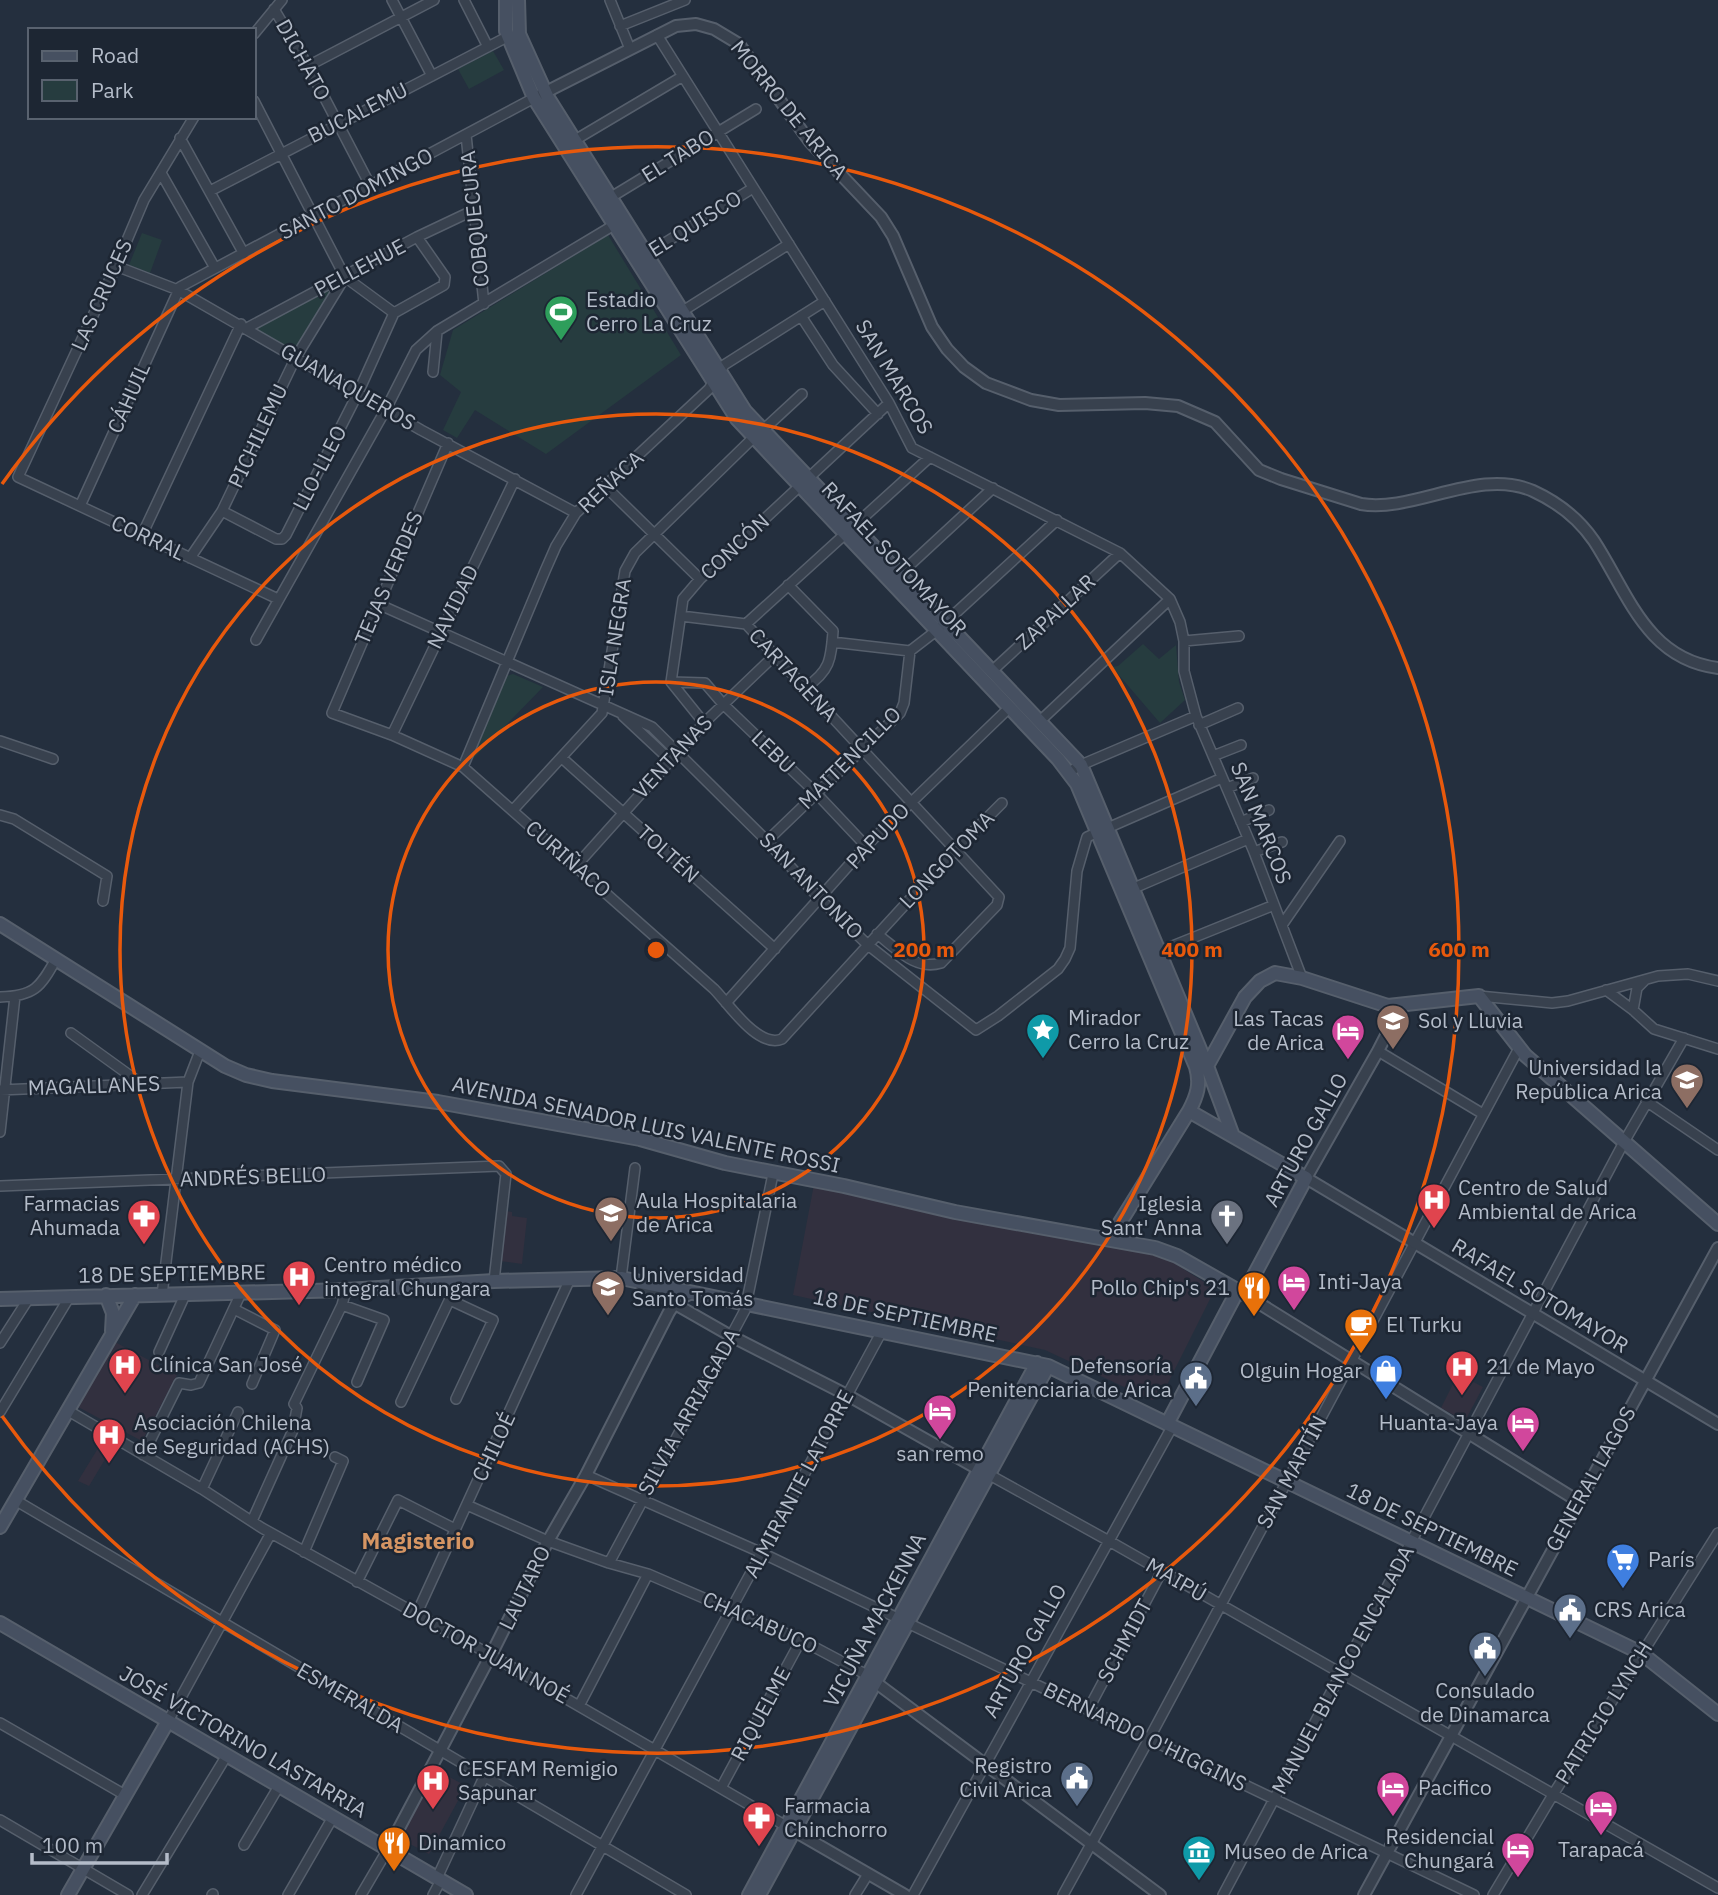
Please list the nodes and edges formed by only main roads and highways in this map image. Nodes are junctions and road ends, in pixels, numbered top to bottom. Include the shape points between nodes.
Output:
1 (506, 0) edge
2 (518, 0) edge
3 (540, 95) junction
4 (605, 201) junction
5 (641, 257) junction
6 (677, 314) junction
7 (758, 435) junction
8 (849, 530) junction
9 (941, 627) junction
10 (1102, 829) junction
11 (0, 923) edge
12 (1193, 1060) junction
13 (1208, 1066) junction
14 (1189, 1111) junction
15 (1233, 1136) junction
16 (1306, 1178) joint
17 (1718, 1224) edge
18 (1113, 1240) junction
19 (1241, 1292) junction
20 (106, 1295) junction
21 (135, 1295) junction
22 (0, 1299) edge
23 (112, 1333) junction
24 (1042, 1365) junction
25 (1170, 1425) junction
26 (0, 1527) edge
27 (0, 1623) edge
28 (1718, 1714) edge
29 (169, 1721) junction
30 (791, 1829) junction
31 (68, 1895) edge
32 (466, 1895) edge
33 (749, 1895) edge
34 (759, 1895) edge

1 - 3 main road, RAFAEL SOTOMAYOR via 507,37
2 - 3 main road, RAFAEL SOTOMAYOR via 519,34
3 - 4 main road, RAFAEL SOTOMAYOR
4 - 5 main road, RAFAEL SOTOMAYOR
4 - 5 main road, RAFAEL SOTOMAYOR via 614,225
5 - 6 main road, RAFAEL SOTOMAYOR
6 - 7 main road, RAFAEL SOTOMAYOR via 719,370
6 - 7 main road, RAFAEL SOTOMAYOR via 712,383 737,419
7 - 8 main road, RAFAEL SOTOMAYOR
8 - 9 main road, RAFAEL SOTOMAYOR
8 - 9 main road, RAFAEL SOTOMAYOR via 899,575
9 - 10 main road, RAFAEL SOTOMAYOR via 1069,772
9 - 10 main road, RAFAEL SOTOMAYOR via 992,671 1081,765
10 - 12 main road, RAFAEL SOTOMAYOR
10 - 13 main road, RAFAEL SOTOMAYOR via 1134,888
11 - 18 main road, AVENIDA SENADOR LUIS VALENTE ROSSI via 234,1071 272,1081 438,1102 640,1139 773,1174
12 - 13 main road
12 - 14 main road, RAFAEL SOTOMAYOR via 1199,1087
13 - 15 main road, RAFAEL SOTOMAYOR
13 - 17 main road via 1245,997 1266,976 1302,978 1382,1005 1479,996 1519,1048
14 - 15 main road, RAFAEL SOTOMAYOR
14 - 18 main road
15 - 16 main road, RAFAEL SOTOMAYOR
16 - 19 main road, ARTURO GALLO
18 - 19 main road via 1173,1254
19 - 25 main road, ARTURO GALLO
20 - 21 main road, 18 DE SEPTIEMBRE
20 - 22 main road, 18 DE SEPTIEMBRE
20 - 23 main road via 113,1313
21 - 23 main road
21 - 24 main road, 18 DE SEPTIEMBRE via 626,1278
23 - 26 main road
24 - 25 main road, 18 DE SEPTIEMBRE
24 - 30 main road, VICUÑA MACKENNA
25 - 28 main road, 18 DE SEPTIEMBRE via 1642,1653
27 - 29 main road, JOSÉ VICTORINO LASTARRIA
29 - 31 main road
29 - 32 main road, JOSÉ VICTORINO LASTARRIA
30 - 33 main road, VICUÑA MACKENNA
30 - 34 main road, VICUÑA MACKENNA

